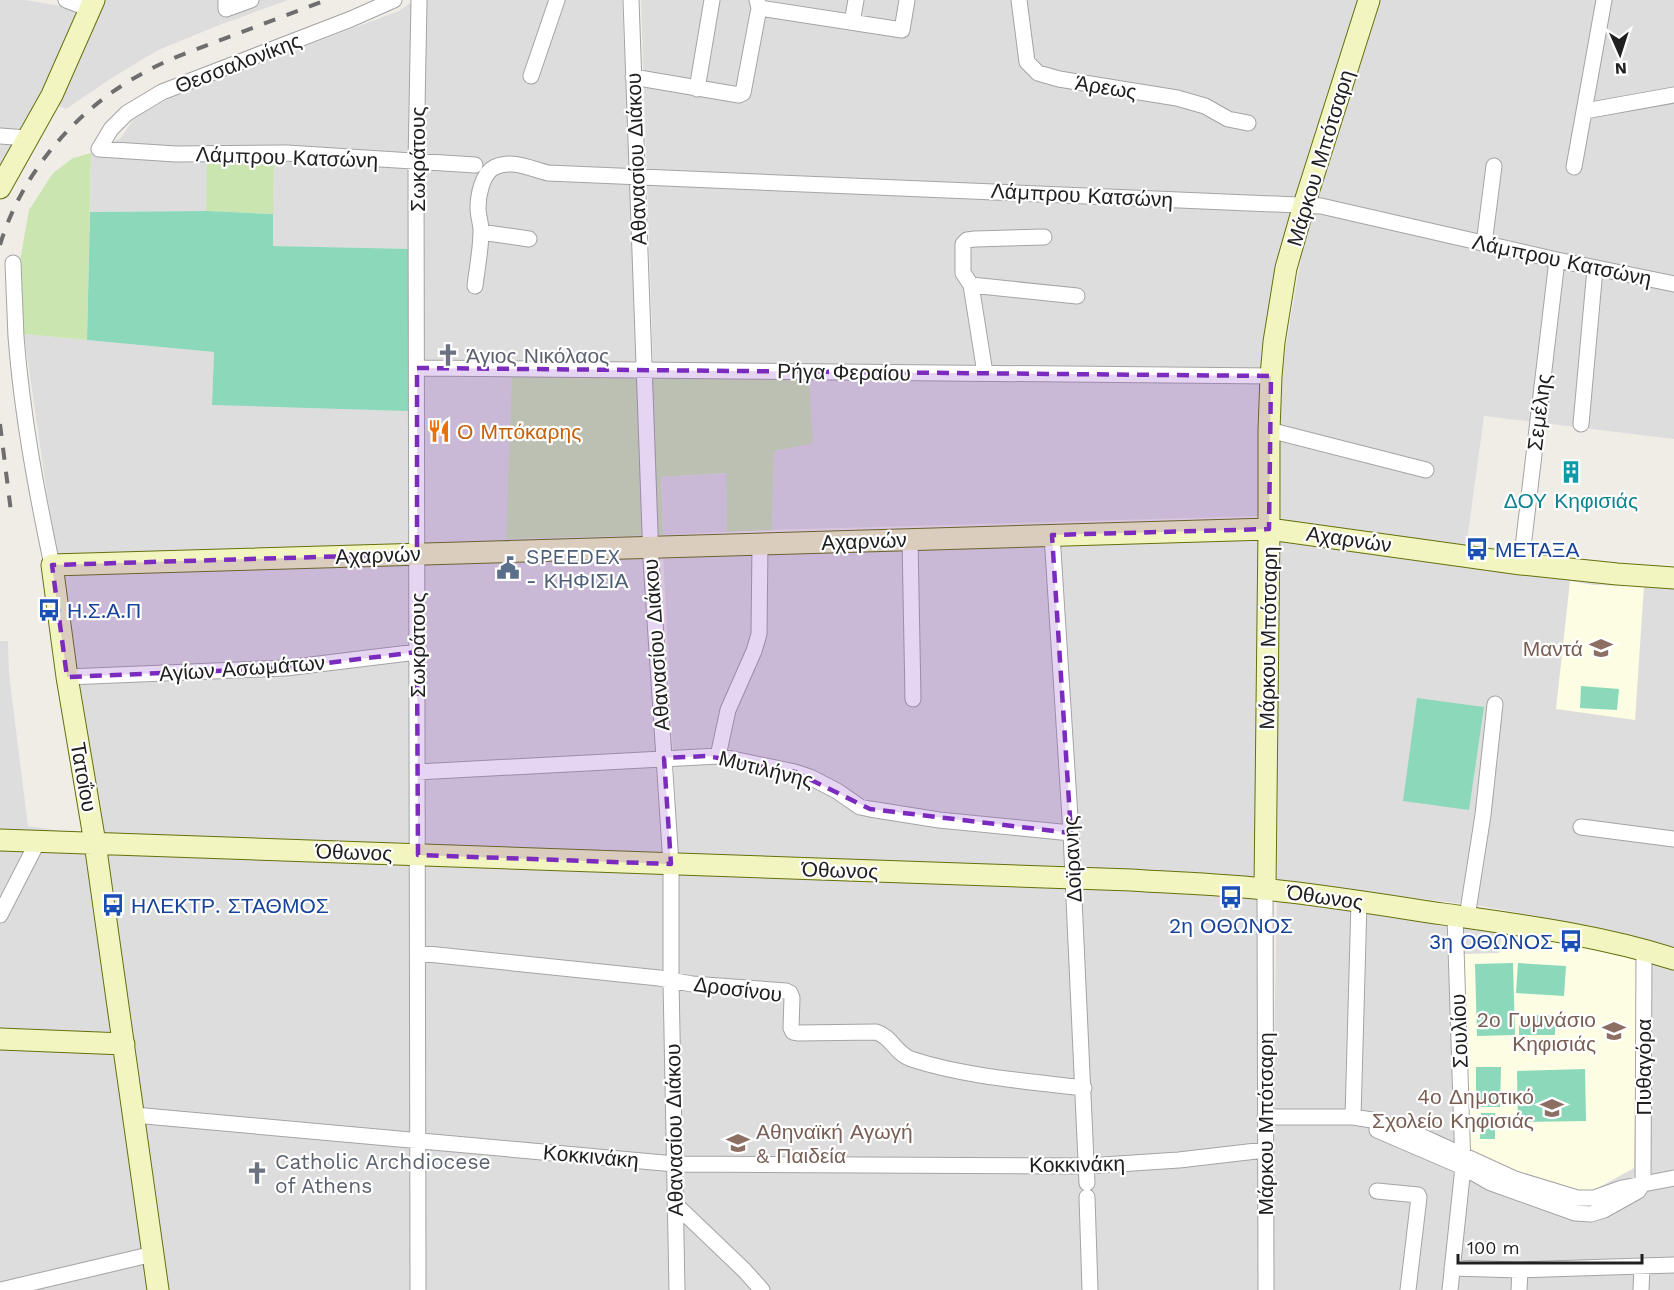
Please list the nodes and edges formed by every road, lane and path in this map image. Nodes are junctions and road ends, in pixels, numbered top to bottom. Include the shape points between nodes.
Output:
1 (66, 0) edge
2 (251, 0) edge
3 (394, 0) edge
4 (419, 0) edge
5 (557, 0) edge
6 (631, 0) edge
7 (712, 0) edge
8 (856, 0) edge
9 (907, 0) edge
10 (1019, 0) edge
11 (1370, 0) edge
12 (1604, 0) edge
13 (758, 4) edge
14 (92, 5) edge
15 (226, 5) edge
16 (804, 7) edge
17 (852, 22) junction
18 (531, 76) dead end
19 (633, 77) junction
20 (697, 89) junction
21 (1674, 95) edge
22 (1585, 111) junction
23 (1248, 123) dead end
24 (0, 136) edge
25 (28, 138) junction
26 (99, 148) joint
27 (417, 163) junction
28 (1494, 166) dead end
29 (1574, 167) dead end
30 (481, 170) junction
31 (637, 177) junction
32 (0, 188) edge
33 (1304, 205) junction
34 (481, 232) junction
35 (1044, 237) dead end
36 (529, 239) dead end
37 (1485, 244) junction
38 (1557, 260) junction
39 (13, 264) dead end
40 (1595, 268) junction
41 (1674, 284) edge
42 (971, 285) junction
43 (475, 286) dead end
44 (1077, 296) dead end
45 (417, 368) junction
46 (644, 370) junction
47 (985, 373) junction
48 (1270, 376) junction
49 (1581, 424) dead end
50 (1269, 430) junction
51 (1426, 470) dead end
52 (1269, 529) junction
53 (1052, 535) junction
54 (910, 539) junction
55 (760, 544) junction
56 (650, 547) junction
57 (417, 554) junction
58 (1521, 564) junction
59 (51, 565) junction
60 (1674, 578) edge
61 (417, 652) junction
62 (67, 677) junction
63 (913, 699) dead end
64 (1495, 704) dead end
65 (718, 756) junction
66 (663, 758) junction
67 (417, 772) junction
68 (1581, 827) dead end
69 (1071, 832) junction
70 (1674, 839) edge
71 (0, 840) edge
72 (38, 841) junction
73 (95, 843) junction
74 (417, 855) junction
75 (671, 864) junction
76 (1074, 878) junction
77 (1265, 889) junction
78 (1359, 902) junction
79 (0, 915) edge
80 (1461, 917) junction
81 (1644, 949) junction
82 (418, 952) junction
83 (1674, 959) edge
84 (671, 981) junction
85 (0, 1039) edge
86 (124, 1044) junction
87 (1084, 1088) junction
88 (134, 1115) junction
89 (1265, 1117) junction
90 (1353, 1117) junction
91 (418, 1140) junction
92 (1265, 1150) junction
93 (1463, 1161) junction
94 (675, 1164) junction
95 (1087, 1166) junction
96 (1674, 1178) edge
97 (1643, 1184) junction
98 (1377, 1191) dead end
99 (676, 1205) junction
100 (153, 1254) junction
101 (1674, 1265) edge
102 (1642, 1267) junction
103 (1452, 1268) junction
104 (1520, 1270) junction
105 (1, 1290) edge
106 (158, 1290) edge
107 (418, 1290) edge
108 (677, 1290) edge
109 (762, 1290) edge
110 (1090, 1290) edge
111 (1266, 1290) edge
112 (1408, 1290) edge
113 (1450, 1290) edge
114 (1520, 1290) edge
115 (1641, 1290) edge

1 - 14 street
2 - 15 street
3 - 26 street, Θεσσαλονίκης via 162,92 128,113
4 - 27 street, Σωκράτους
5 - 18 street
6 - 19 street, Αθανασίου Διάκου
7 - 20 street
8 - 17 street
9 - 17 street via 902,30
10 - 23 street, Άρεως via 1027,62 1038,73 1177,98
11 - 33 street, Μάρκου Μπότσαρη
12 - 22 street
13 - 16 street
13 - 20 street via 743,93
14 - 25 street
16 - 17 street
19 - 20 street
19 - 31 street, Αθανασίου Διάκου
21 - 22 street
22 - 29 street
24 - 25 street
25 - 32 street
26 - 27 street, Λάμπρου Κατσώνη via 176,154 287,153
27 - 30 street, Λάμπρου Κατσώνη
27 - 45 street, Σωκράτους
28 - 37 street
30 - 31 street, Λάμπρου Κατσώνη via 524,164 548,173
30 - 34 street
31 - 33 street, Λάμπρου Κατσώνη
31 - 46 street, Αθανασίου Διάκου
33 - 37 street, Λάμπρου Κατσώνη
33 - 48 street, Μάρκου Μπότσαρη via 1286,268
34 - 36 street
34 - 43 street
35 - 42 street via 968,240 963,244 963,273
37 - 38 street, Λάμπρου Κατσώνη
38 - 40 street, Λάμπρου Κατσώνη
38 - 58 street, Σεμέλης
39 - 59 street, Τατοΐου via 25,416
40 - 41 street, Λάμπρου Κατσώνη
40 - 49 street
42 - 44 street
42 - 47 street
45 - 46 street, Ρήγα Φεραίου
45 - 57 street, Σωκράτους
46 - 47 street, Ρήγα Φεραίου
46 - 56 street, Αθανασίου Διάκου
47 - 48 street, Ρήγα Φεραίου
48 - 50 street, Μάρκου Μπότσαρη
50 - 51 street
50 - 52 street, Μάρκου Μπότσαρη
52 - 53 street, Αχαρνών
52 - 58 street, Αχαρνών
52 - 77 street, Μάρκου Μπότσαρη
53 - 54 street, Αχαρνών
53 - 69 street, Δοϊρανης
54 - 55 street, Αχαρνών
54 - 63 street
55 - 56 street, Αχαρνών
55 - 65 street via 759,634 728,710
56 - 57 street, Αχαρνών
56 - 66 street, Αθανασίου Διάκου
57 - 59 street, Αχαρνών
57 - 61 street, Σωκράτους
58 - 60 street, Αχαρνών
59 - 62 street, Τατοΐου
61 - 62 street, Αγίων Ασωμάτων via 285,668
61 - 67 street, Σωκράτους
62 - 73 street, Τατοΐου
64 - 80 street, Σουλίου via 1483,815
65 - 66 street, Μυτιλήνης
65 - 69 street, Μυτιλήνης via 810,777 860,807 939,820
66 - 67 street, Μυτιλήνης
66 - 75 street, Αθανασίου Διάκου
67 - 74 street, Σωκράτους
68 - 70 street
69 - 76 street, Δοϊρανης
71 - 72 street, Όθωνος
72 - 73 street, Όθωνος
72 - 79 street
73 - 74 street, Όθωνος
73 - 86 street, Τατοΐου
74 - 75 street, Όθωνος
74 - 82 street, Σωκράτους
75 - 76 street, Όθωνος
75 - 84 street, Αθανασίου Διάκου
76 - 77 street, Όθωνος
76 - 87 street, Δοϊρανης
77 - 78 street, Όθωνος
77 - 89 street, Μάρκου Μπότσαρη
78 - 80 street, Όθωνος
78 - 90 street
80 - 81 street, Όθωνος
80 - 93 street, Σουλίου
81 - 83 street, Όθωνος
81 - 97 street, Πυθαγόρα
82 - 84 street, Δροσίνου
82 - 91 street, Σωκράτους
84 - 87 street, Δροσίνου via 786,991 792,998 793,1032 876,1032 907,1058 924,1063
84 - 94 street, Αθανασίου Διάκου
85 - 86 street
86 - 88 street, Τατοΐου
87 - 95 street, Δοϊρανης
88 - 91 street, Κοκκινάκη
88 - 100 street, Τατοΐου
89 - 90 street
89 - 92 street, Μάρκου Μπότσαρη
90 - 93 street via 1421,1136
91 - 94 street, Κοκκινάκη
91 - 107 street, Σωκράτους
92 - 95 street, Κοκκινάκη
92 - 111 street, Μάρκου Μπότσαρη
93 - 97 street via 1578,1198 1594,1198
93 - 103 street, Σουλίου
94 - 95 street, Κοκκινάκη
94 - 99 street, Αθανασίου Διάκου
95 - 110 street, Δοϊρανης
96 - 97 street
98 - 112 street via 1419,1197
99 - 108 street, Αθανασίου Διάκου
99 - 109 street
100 - 105 street
100 - 106 street, Τατοΐου
101 - 102 street
102 - 104 street
102 - 115 street
103 - 104 street
103 - 113 street, Σουλίου
104 - 114 street

